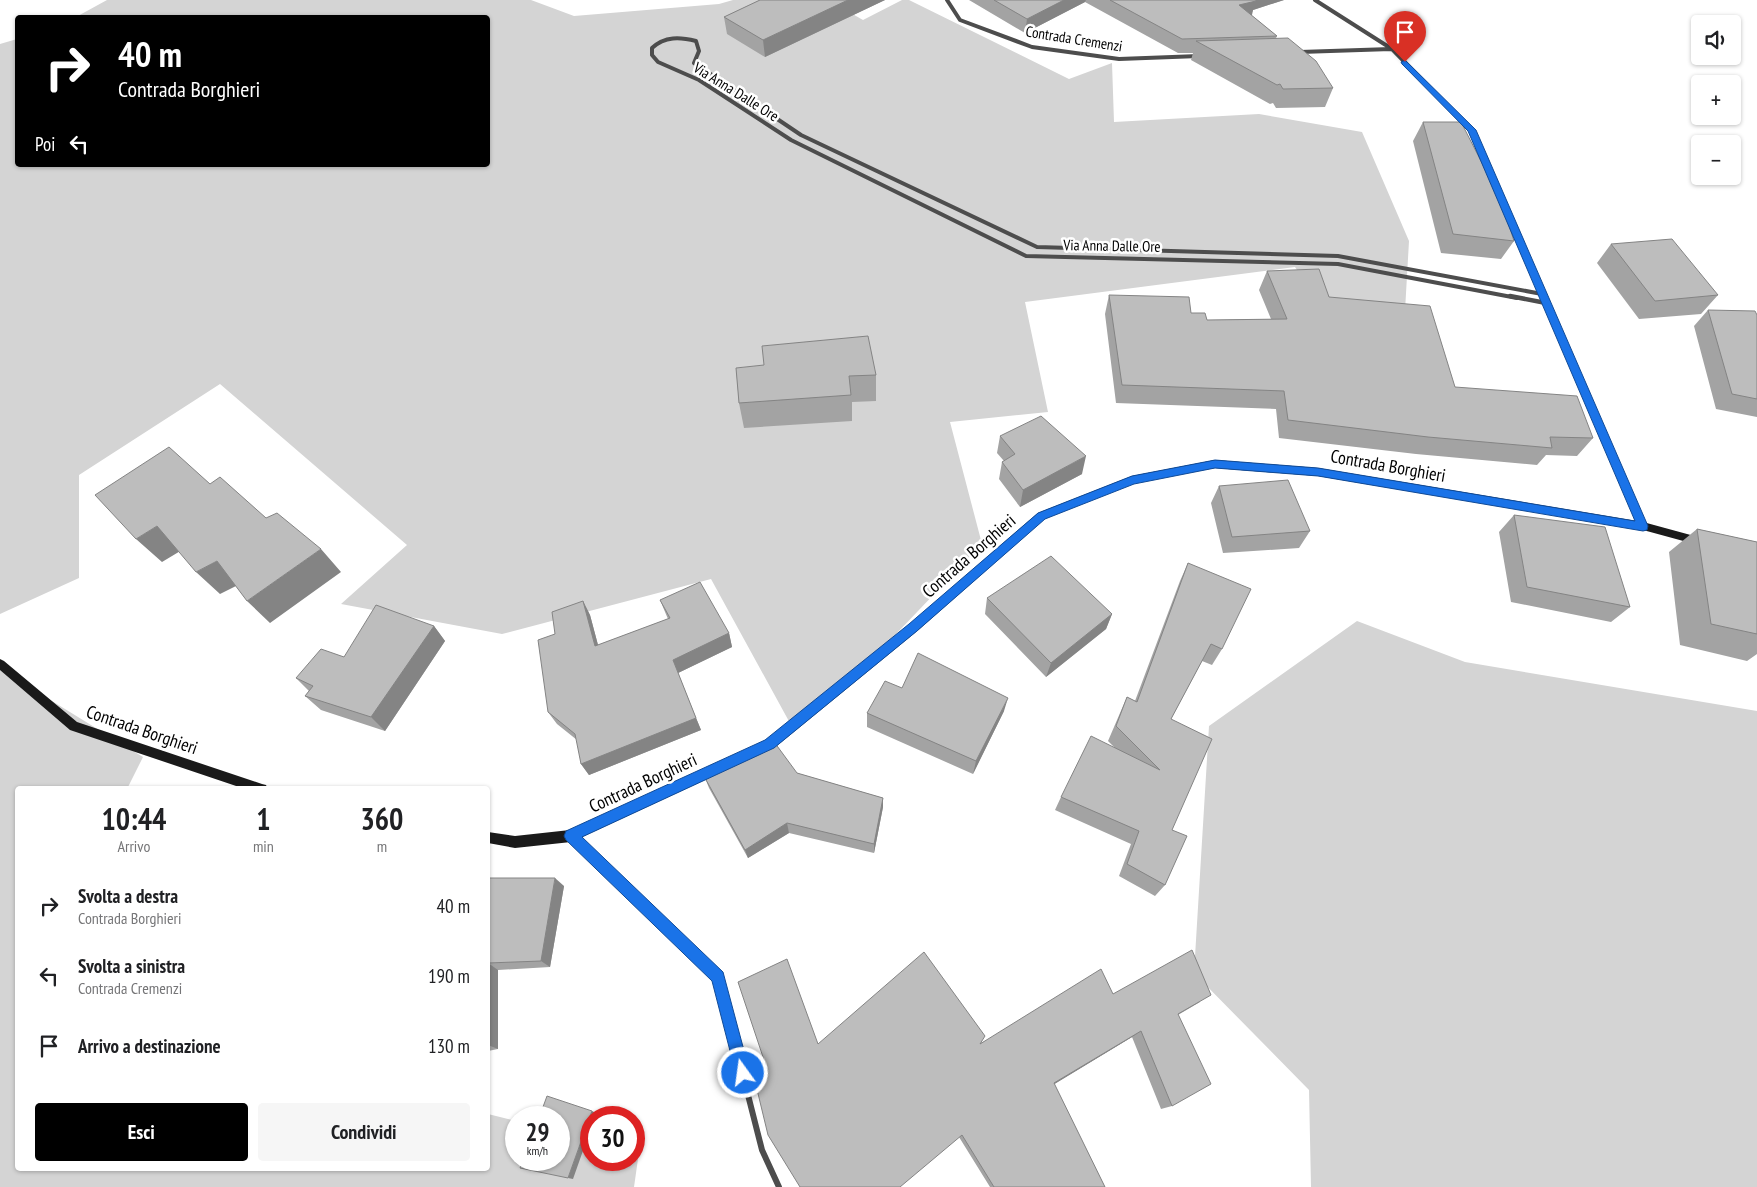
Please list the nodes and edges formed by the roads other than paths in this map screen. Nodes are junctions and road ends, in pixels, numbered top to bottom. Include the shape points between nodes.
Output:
1 (947, 0) edge
2 (1315, 0) edge
3 (1392, 48) junction
4 (1294, 52) edge
5 (1206, 56) edge
6 (1542, 294) junction
7 (1546, 303) junction
8 (1643, 526) junction
9 (1709, 545) edge
10 (0, 664) edge
11 (253, 786) edge
12 (570, 836) junction
13 (490, 838) edge
14 (779, 1187) edge

1 - 5 street, Contrada Cremenzi via 960,20 1032,47 1118,59
2 - 3 street
3 - 4 street
3 - 6 street via 1472,130
6 - 7 street
6 - 7 street, Via Anna Dalle Ore via 1338,256 1037,247 802,135 694,64 699,51 696,42 682,37 670,38 658,41 652,48 652,55 658,62 699,80 791,140 1026,256 1338,264
7 - 8 street
8 - 9 street, Contrada Borghieri
8 - 12 street, Contrada Borghieri via 1318,472 1215,464 1132,480 1041,516 913,628 770,744
10 - 11 street, Contrada Borghieri via 74,726
12 - 13 street, Contrada Borghieri via 515,842
12 - 14 street via 718,977 762,1150

